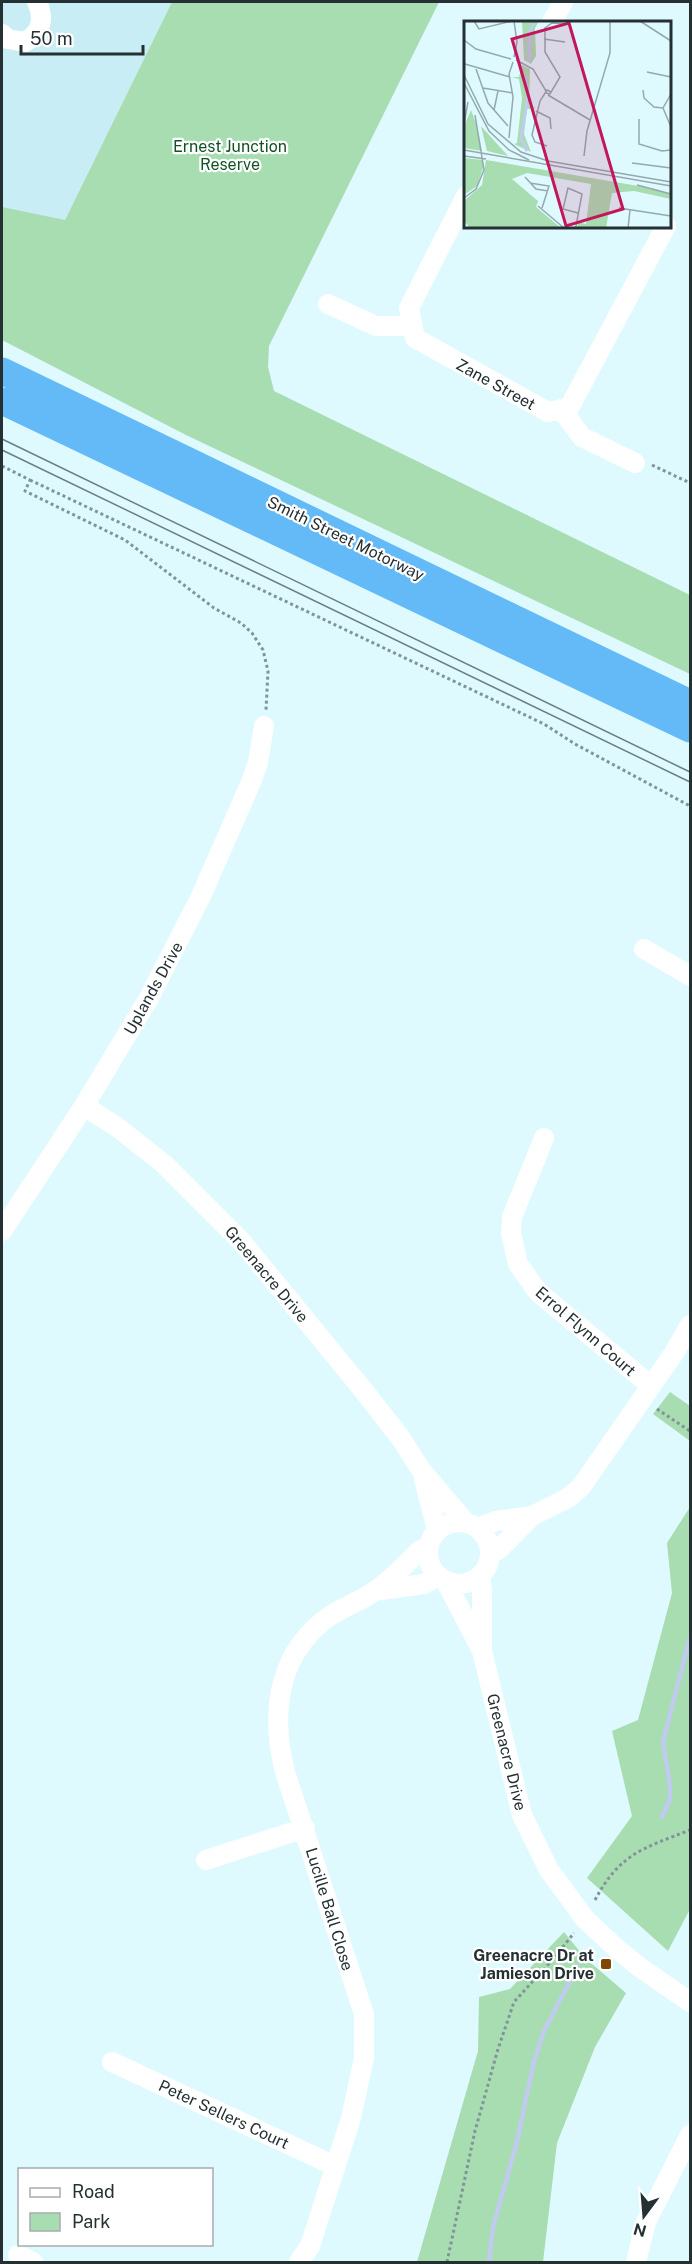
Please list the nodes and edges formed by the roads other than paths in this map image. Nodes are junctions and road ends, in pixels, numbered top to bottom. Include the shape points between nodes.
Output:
1 (37, 2) edge
2 (563, 2) edge
3 (553, 21) edge
4 (2, 34) edge
5 (464, 198) edge
6 (665, 228) edge
7 (328, 304) dead end
8 (412, 326) junction
9 (5, 371) edge
10 (2, 401) edge
11 (561, 409) junction
12 (635, 463) road end
13 (690, 702) edge
14 (264, 726) road end
15 (690, 729) edge
16 (644, 949) dead end
17 (690, 976) edge
18 (84, 1106) junction
19 (544, 1138) dead end
20 (2, 1231) edge
21 (690, 1325) edge
22 (647, 1392) junction
23 (421, 1470) junction
24 (532, 1516) junction
25 (472, 1525) junction
26 (438, 1530) junction
27 (428, 1547) junction
28 (490, 1554) junction
29 (480, 1575) junction
30 (442, 1578) junction
31 (374, 1592) junction
32 (482, 1651) junction
33 (305, 1828) junction
34 (206, 1860) dead end
35 (690, 2002) edge
36 (112, 2062) dead end
37 (690, 2135) edge
38 (335, 2166) junction
39 (299, 2262) edge
40 (636, 2262) edge

1 - 4 street via 42,19 34,37 24,42
2 - 3 street
5 - 8 street via 409,308
6 - 11 street via 568,408
7 - 8 street via 376,326
8 - 11 street, Zane Street via 415,338 548,412
9 - 13 highway, Smith Street Motorway
10 - 15 highway, Smith Street Motorway
11 - 12 street via 582,436
14 - 18 street, Uplands Drive via 252,780 196,906 149,998
16 - 17 street
18 - 20 street, Uplands Drive
18 - 23 street, Greenacre Drive via 164,1164 241,1242 364,1391
19 - 22 street, Errol Flynn Court via 512,1217 511,1233 518,1264 538,1292
21 - 22 street
22 - 24 street via 581,1488
23 - 25 street, Greenacre Drive
23 - 26 street, Greenacre Drive
24 - 25 street
24 - 28 street
25 - 26 street via 456,1522
25 - 28 street via 484,1535
26 - 27 street
27 - 30 street via 429,1563
27 - 31 street, Lucille Ball Close
28 - 29 street
29 - 30 street via 463,1583
29 - 32 street, Greenacre Drive
30 - 31 street, Lucille Ball Close
30 - 32 street, Greenacre Drive
31 - 33 street, Lucille Ball Close via 341,1608 306,1637 294,1655 280,1691 279,1748
32 - 35 street, Greenacre Drive via 522,1815 549,1870 585,1919 638,1966
33 - 34 street
33 - 38 street, Lucille Ball Close via 364,2014 364,2058 351,2118
36 - 38 street, Peter Sellers Court
37 - 40 street via 646,2222
38 - 39 street, Lucille Ball Close via 310,2246

